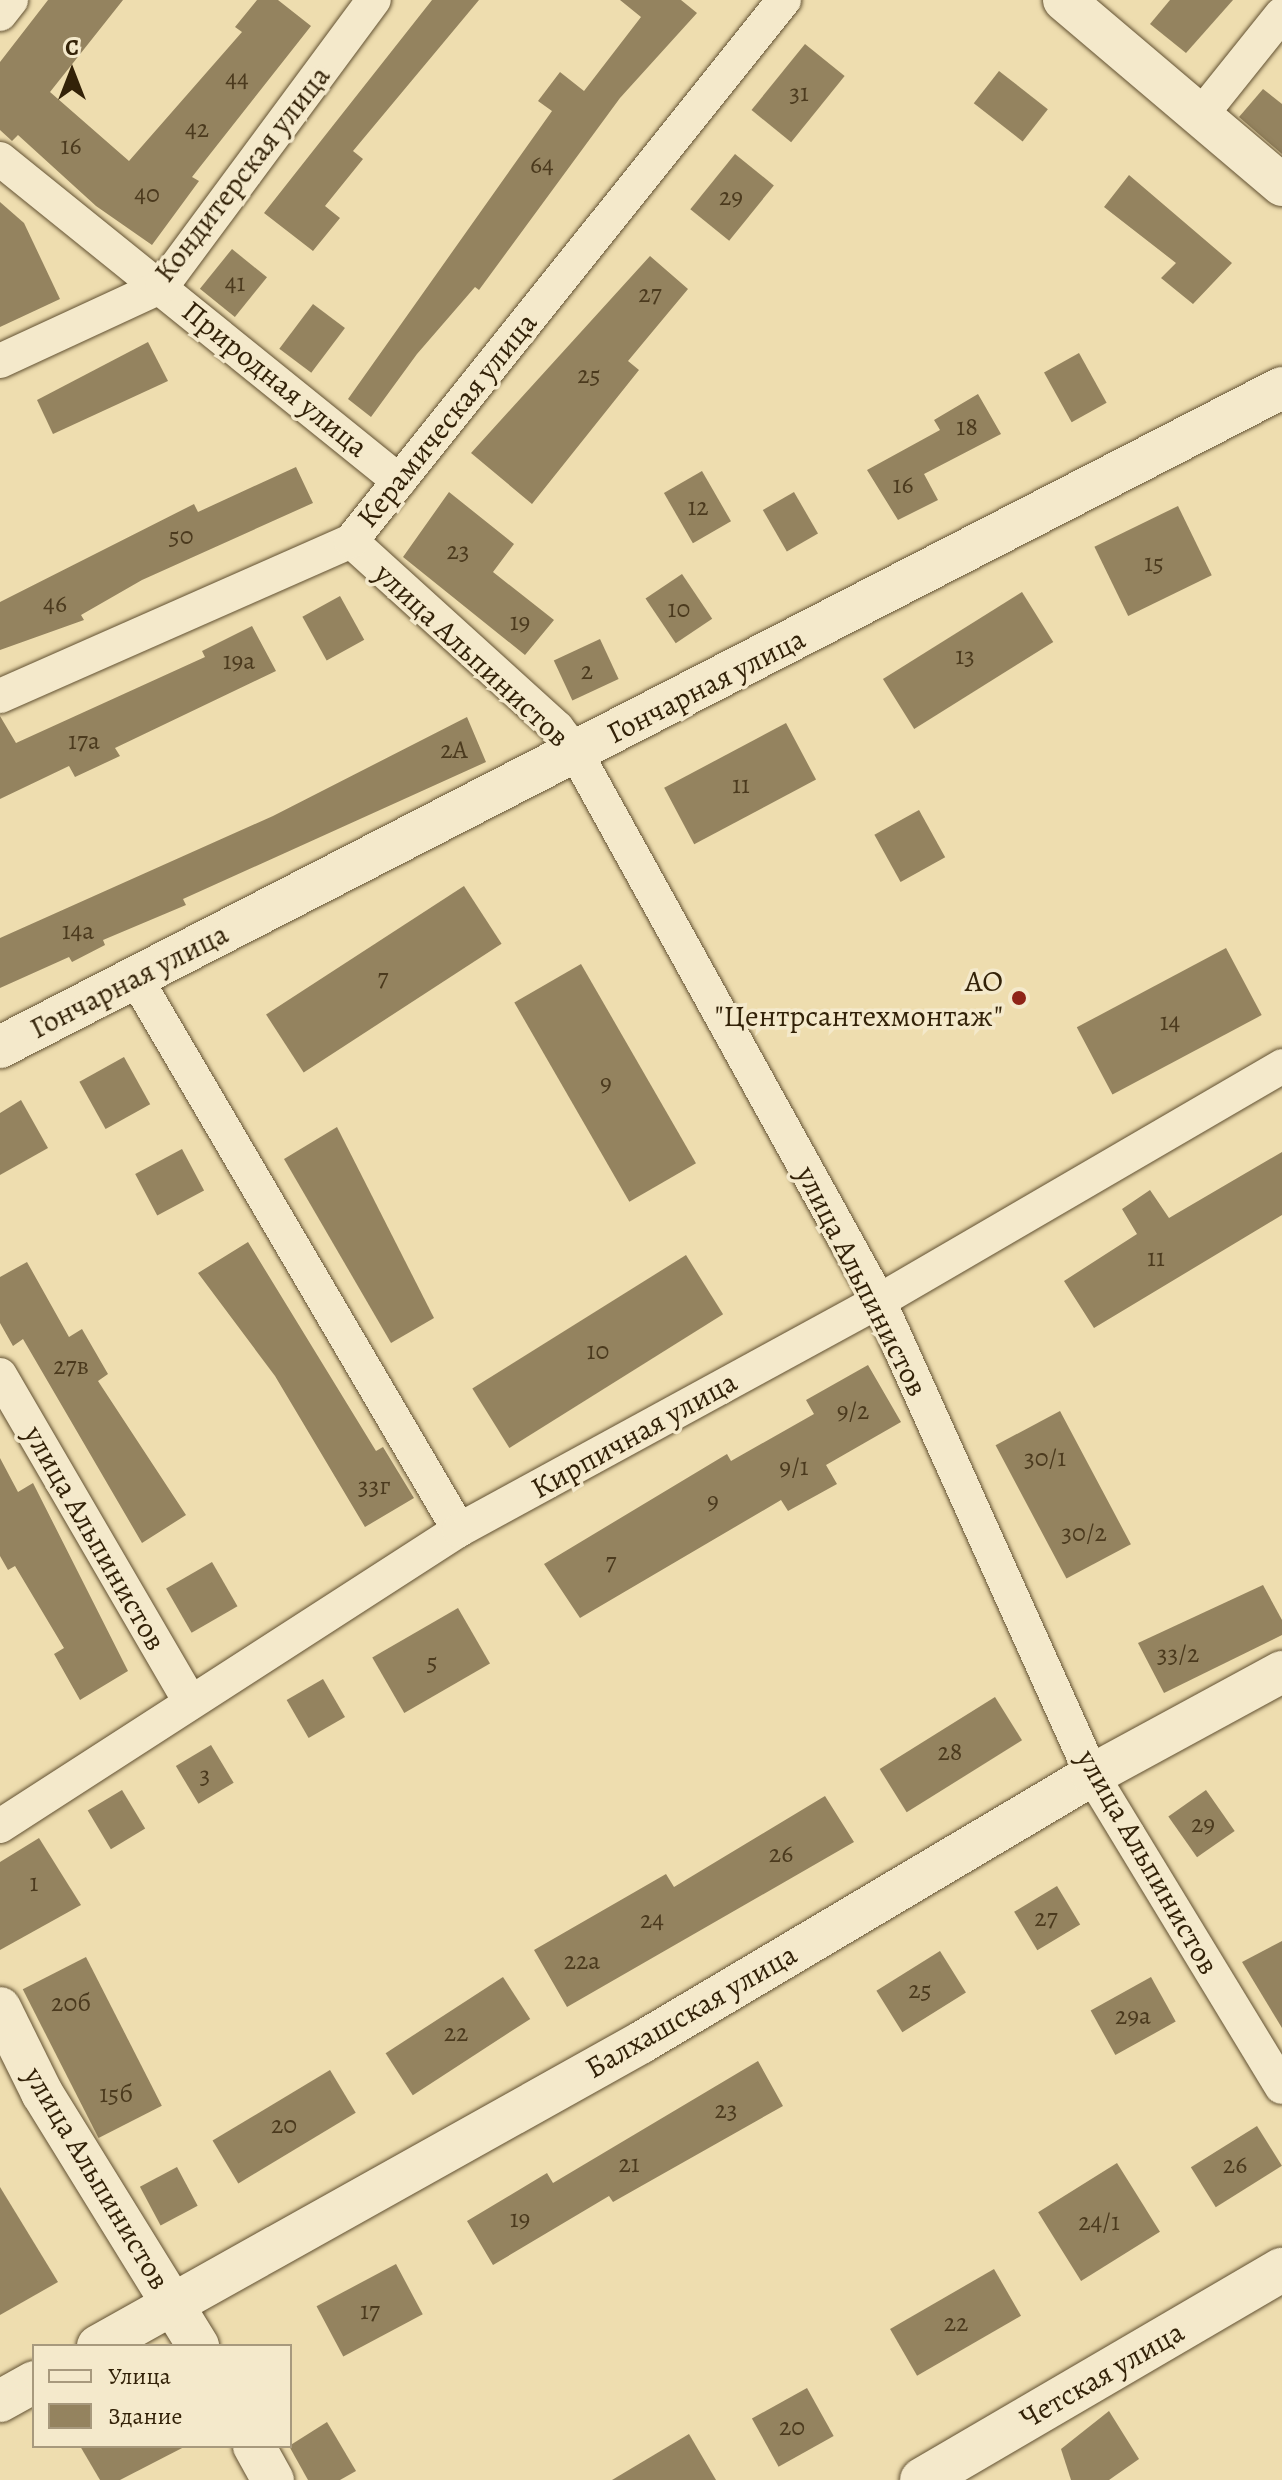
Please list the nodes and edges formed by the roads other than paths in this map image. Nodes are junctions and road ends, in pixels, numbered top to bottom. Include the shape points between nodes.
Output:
1 (11, 0) edge
2 (374, 0) edge
3 (784, 0) edge
4 (1064, 0) edge
5 (0, 14) edge
6 (1282, 14) edge
7 (1201, 115) junction
8 (0, 159) edge
9 (1282, 185) edge
10 (162, 286) junction
11 (0, 361) edge
12 (1282, 388) edge
13 (399, 481) junction
14 (351, 541) junction
15 (0, 696) edge
16 (576, 753) junction
17 (135, 977) junction
18 (0, 1047) edge
19 (1282, 1066) edge
20 (879, 1301) junction
21 (0, 1375) edge
22 (459, 1530) junction
23 (1282, 1672) edge
24 (190, 1701) junction
25 (1092, 1775) junction
26 (0, 1826) edge
27 (0, 2008) edge
28 (1282, 2087) edge
29 (1282, 2270) edge
30 (173, 2303) junction
31 (101, 2344) edge
32 (197, 2344) edge
33 (32, 2383) edge
34 (0, 2401) edge
35 (255, 2448) edge
36 (273, 2480) edge
37 (922, 2480) edge

1 - 5 street
2 - 10 street, Кондитерская улица
3 - 13 street, Керамическая улица
4 - 7 street
6 - 7 street
7 - 9 street
8 - 10 street, Природная улица
10 - 11 street, Кондитерская улица
10 - 13 street, Природная улица
12 - 16 street, Гончарная улица
13 - 14 street, Керамическая улица
14 - 15 street, Керамическая улица
14 - 16 street, улица Альпинистов via 557,728
16 - 17 street, Гончарная улица
16 - 20 street, улица Альпинистов
17 - 18 street, Гончарная улица
17 - 22 street
19 - 20 street, Кирпичная улица
20 - 22 street, Кирпичная улица
20 - 25 street, улица Альпинистов
21 - 24 street, улица Альпинистов
22 - 24 street, Кирпичная улица
23 - 25 street, Балхашская улица
24 - 26 street, Кирпичная улица
25 - 28 street, улица Альпинистов
25 - 30 street, Балхашская улица via 642,2042
27 - 30 street, улица Альпинистов via 42,2093
29 - 37 main road, Четская улица
30 - 31 street, Балхашская улица
30 - 32 street, улица Альпинистов
33 - 34 street
35 - 36 street

